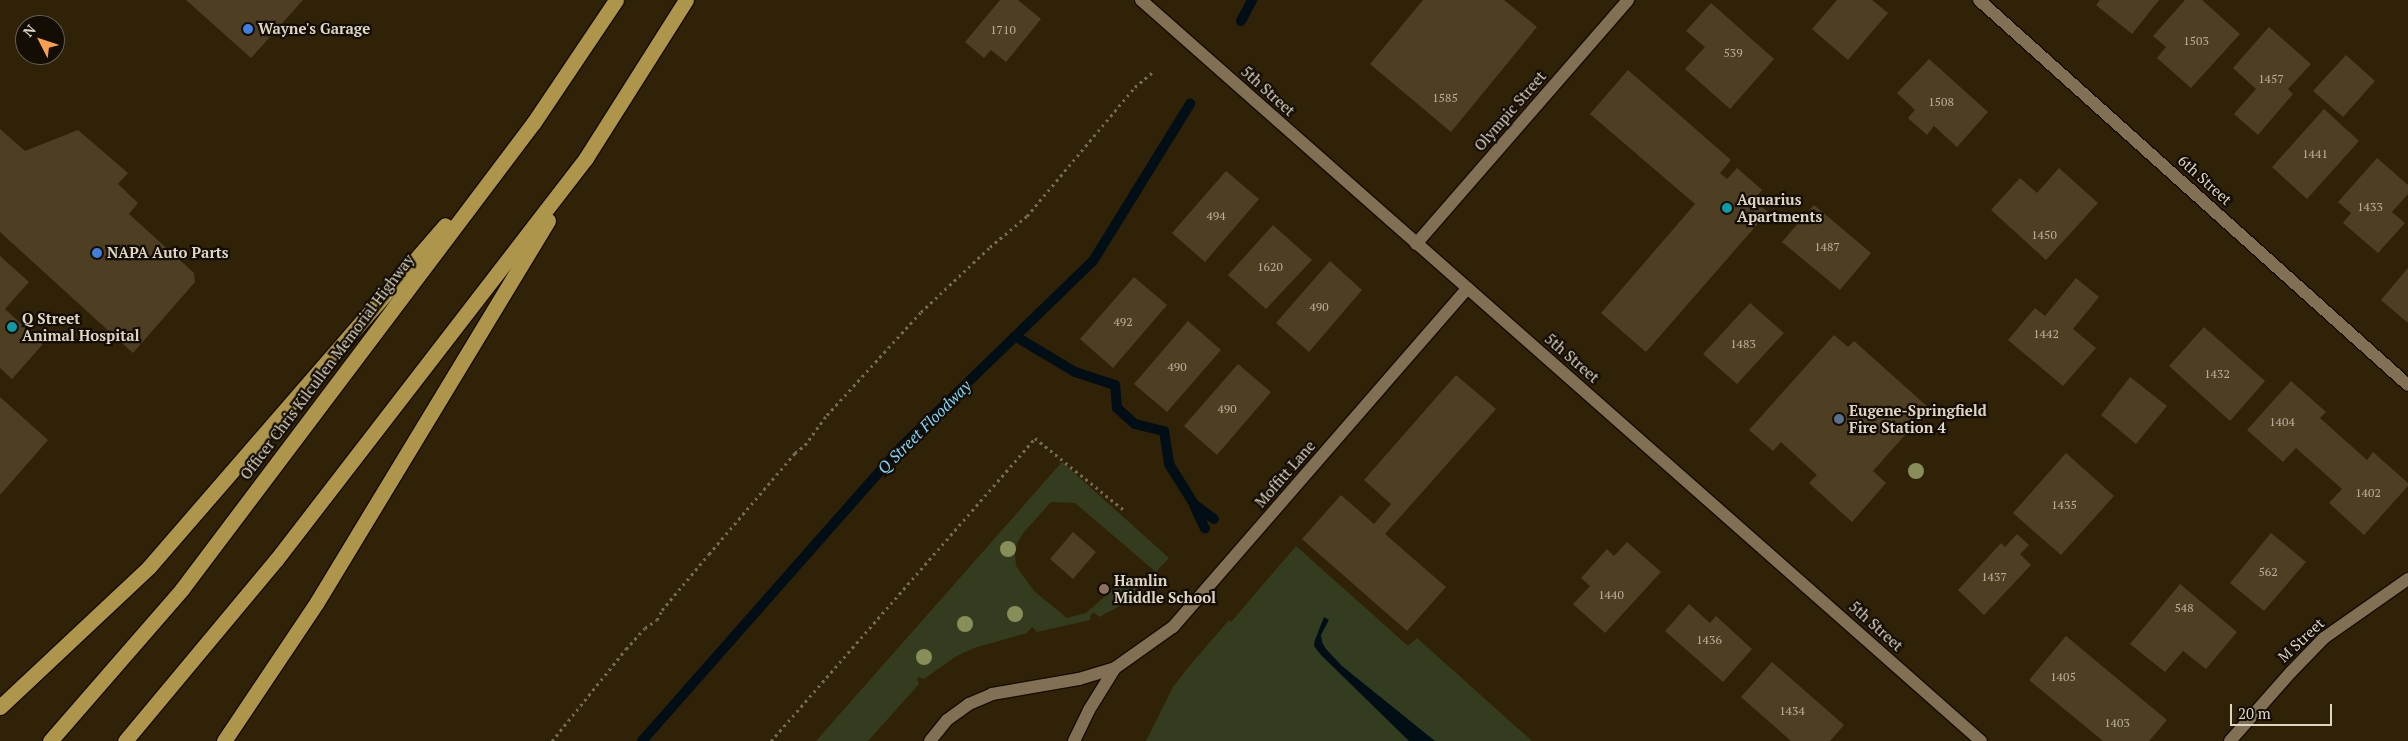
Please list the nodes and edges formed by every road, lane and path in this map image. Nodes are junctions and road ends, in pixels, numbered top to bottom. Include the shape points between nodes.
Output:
1 (616, 0) edge
2 (686, 0) edge
3 (1141, 0) edge
4 (1628, 0) edge
5 (1979, 0) edge
6 (1153, 72) dead end
7 (534, 122) junction
8 (586, 158) junction
9 (1416, 244) junction
10 (1468, 288) junction
11 (2408, 385) edge
12 (1125, 511) dead end
13 (2408, 579) edge
14 (1115, 668) junction
15 (0, 707) edge
16 (50, 741) edge
17 (125, 741) edge
18 (224, 741) edge
19 (552, 741) edge
20 (771, 741) edge
21 (930, 741) edge
22 (1074, 741) edge
23 (1981, 741) edge
24 (2230, 741) edge

1 - 7 highway, Officer Chris Kilcullen Memorial Highway
2 - 8 highway
3 - 9 street, 5th Street
4 - 9 street, Olympic Street
5 - 11 street, 6th Street
6 - 19 path via 1135,87 1027,216 921,312 827,415 805,445 662,610 657,620 626,649
7 - 15 highway via 148,567
7 - 16 highway, Officer Chris Kilcullen Memorial Highway via 182,589
8 - 17 highway via 276,560
8 - 18 highway via 317,602
9 - 10 street, 5th Street
10 - 14 street, Moffitt Lane via 1173,627
10 - 23 street, 5th Street
12 - 20 path via 1035,438
13 - 24 street, M Street via 2324,638
14 - 21 street, Moffitt Lane via 1080,679 992,694 969,704 947,720
14 - 22 street, Moffitt Lane

